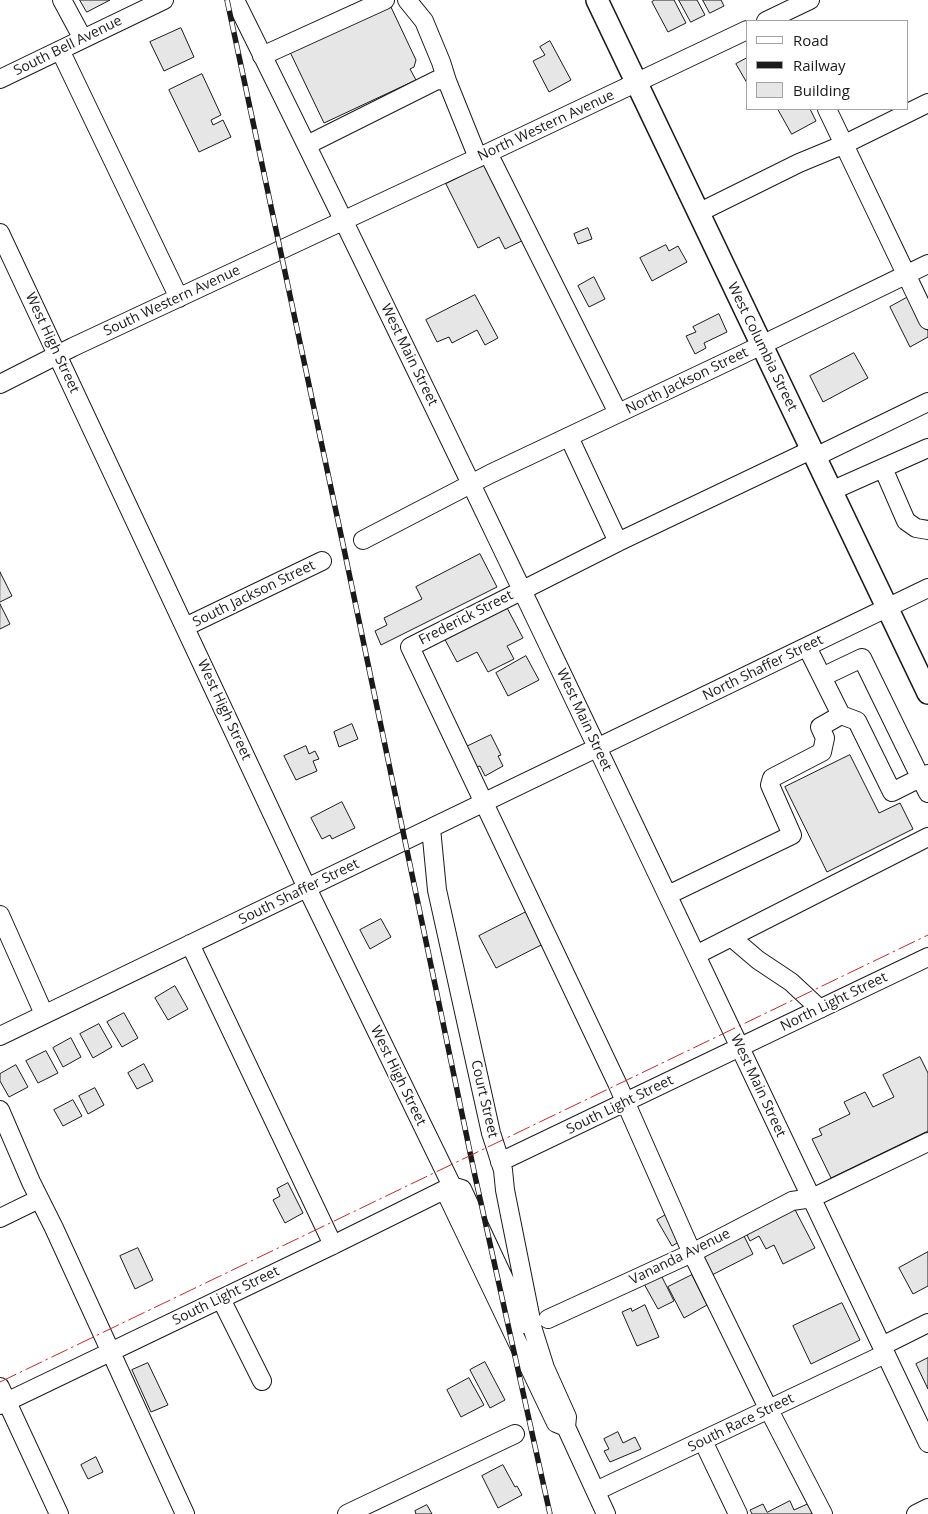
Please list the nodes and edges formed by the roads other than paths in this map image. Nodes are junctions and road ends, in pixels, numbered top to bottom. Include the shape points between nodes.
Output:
1 (62, 0) edge
2 (164, 0) edge
3 (234, 0) edge
4 (385, 0) edge
5 (407, 0) edge
6 (597, 0) edge
7 (810, 0) edge
8 (779, 14) edge
9 (746, 30) edge
10 (83, 39) junction
11 (60, 50) junction
12 (262, 56) junction
13 (0, 79) edge
14 (446, 81) junction
15 (636, 84) junction
16 (928, 103) edge
17 (827, 110) edge
18 (845, 144) junction
19 (307, 145) junction
20 (483, 156) junction
21 (698, 213) junction
22 (344, 221) junction
23 (1, 237) edge
24 (928, 264) edge
25 (906, 274) junction
26 (178, 298) junction
27 (928, 320) edge
28 (761, 345) junction
29 (58, 356) junction
30 (0, 384) edge
31 (928, 402) edge
32 (618, 414) junction
33 (569, 437) junction
34 (928, 448) edge
35 (813, 453) junction
36 (883, 468) junction
37 (472, 484) junction
38 (831, 491) junction
39 (928, 530) edge
40 (363, 540) dead end
41 (618, 542) junction
42 (322, 561) dead end
43 (928, 588) edge
44 (523, 590) junction
45 (888, 608) junction
46 (185, 627) junction
47 (807, 647) junction
48 (822, 677) junction
49 (928, 693) edge
50 (841, 715) junction
51 (598, 748) junction
52 (925, 782) edge
53 (484, 802) junction
54 (430, 828) junction
55 (928, 837) edge
56 (307, 888) junction
57 (668, 895) junction
58 (0, 915) edge
59 (731, 937) junction
60 (190, 944) junction
61 (696, 955) junction
62 (928, 957) edge
63 (820, 1009) junction
64 (44, 1014) junction
65 (0, 1036) edge
66 (740, 1047) junction
67 (626, 1102) junction
68 (0, 1110) edge
69 (928, 1142) edge
70 (500, 1162) junction
71 (452, 1186) junction
72 (812, 1198) junction
73 (39, 1199) junction
74 (0, 1218) edge
75 (333, 1245) junction
76 (692, 1253) junction
77 (221, 1299) junction
78 (548, 1319) dead end
79 (928, 1323) edge
80 (884, 1350) junction
81 (111, 1352) junction
82 (546, 1368) junction
83 (262, 1381) dead end
84 (2, 1398) edge
85 (769, 1410) junction
86 (566, 1427) junction
87 (515, 1434) dead end
88 (703, 1441) junction
89 (928, 1443) edge
90 (596, 1491) junction
91 (928, 1508) edge
92 (58, 1514) edge
93 (185, 1514) edge
94 (348, 1514) edge
95 (606, 1514) edge
96 (738, 1514) edge
97 (823, 1514) edge
98 (916, 1514) edge

1 - 10 street
2 - 10 street, South Bell Avenue
3 - 12 street, West Main Street
4 - 12 street
5 - 14 street via 424,22
6 - 15 main road, West Columbia Street
7 - 8 street
9 - 15 street, North Western Avenue
10 - 11 street, South Bell Avenue
11 - 13 street, South Bell Avenue
11 - 26 street
12 - 19 street, West Main Street
14 - 19 street via 430,82
14 - 20 street
15 - 20 street, North Western Avenue
15 - 21 main road, West Columbia Street
16 - 18 street
17 - 18 street
18 - 21 street
18 - 25 street
19 - 22 street, West Main Street
20 - 22 street, North Western Avenue
20 - 32 street
21 - 28 main road, West Columbia Street
22 - 26 street, South Western Avenue
22 - 37 street, West Main Street
23 - 29 street, West High Street
24 - 25 street, North Jackson Street
25 - 27 street
25 - 28 street, North Jackson Street
26 - 29 street, South Western Avenue
28 - 32 street, North Jackson Street
28 - 35 main road, West Columbia Street
29 - 30 street, South Western Avenue
29 - 46 street, West High Street
31 - 35 street, Frederick Street
32 - 33 street, North Jackson Street
33 - 37 street, North Jackson Street
33 - 41 street
34 - 36 street
35 - 38 main road, West Columbia Street
35 - 41 street, Frederick Street
36 - 38 street
36 - 39 street via 906,521 916,528
37 - 40 street
37 - 44 street, West Main Street
38 - 45 main road, West Columbia Street
41 - 44 street, Frederick Street
42 - 46 street, South Jackson Street
43 - 45 street, North Shaffer Street
44 - 51 street, West Main Street
44 - 53 street, Frederick Street via 410,647
45 - 47 street, North Shaffer Street
45 - 49 main road, West Columbia Street
46 - 56 street, West High Street
47 - 48 street
47 - 51 street, North Shaffer Street
48 - 50 street
48 - 52 street via 862,658
50 - 52 street via 857,721 892,792
50 - 57 street via 820,727 825,738 822,752 772,778 770,786 792,835
51 - 53 street, South Shaffer Street
51 - 57 street, West Main Street
53 - 54 street, South Shaffer Street
53 - 67 street
54 - 56 street, South Shaffer Street
54 - 70 street, Court Street via 437,890
55 - 59 street
56 - 60 street, South Shaffer Street
56 - 71 street, West High Street
57 - 61 street, West Main Street
58 - 64 street
59 - 61 street
59 - 63 street via 791,982
60 - 64 street, South Shaffer Street
60 - 75 street
61 - 66 street, West Main Street
62 - 63 street, North Light Street
63 - 66 street, North Light Street
64 - 65 street, South Shaffer Street
66 - 67 street, South Light Street
66 - 72 street, West Main Street
67 - 70 street, South Light Street
67 - 76 street
68 - 73 street
69 - 72 street, Vananda Avenue
70 - 82 street, Court Street via 533,1330
71 - 75 street, South Light Street
71 - 82 street, West High Street via 462,1189
71 - 86 street, West High Street via 448,1197 556,1423
72 - 76 street, Vananda Avenue via 792,1201
72 - 80 street, West Main Street
73 - 74 street
73 - 81 street
75 - 77 street, South Light Street
76 - 78 street, Vananda Avenue
76 - 85 street
77 - 81 street, South Light Street
77 - 83 street
79 - 80 street, South Race Street
80 - 85 street, South Race Street
80 - 89 street, West Main Street
81 - 84 street, South Light Street
81 - 93 street
82 - 86 street, West High Street via 567,1417
84 - 92 street
85 - 88 street, South Race Street
85 - 97 street
86 - 90 street, West High Street
87 - 94 street
88 - 90 street, South Race Street
88 - 96 street
90 - 95 street, West High Street
91 - 98 street

